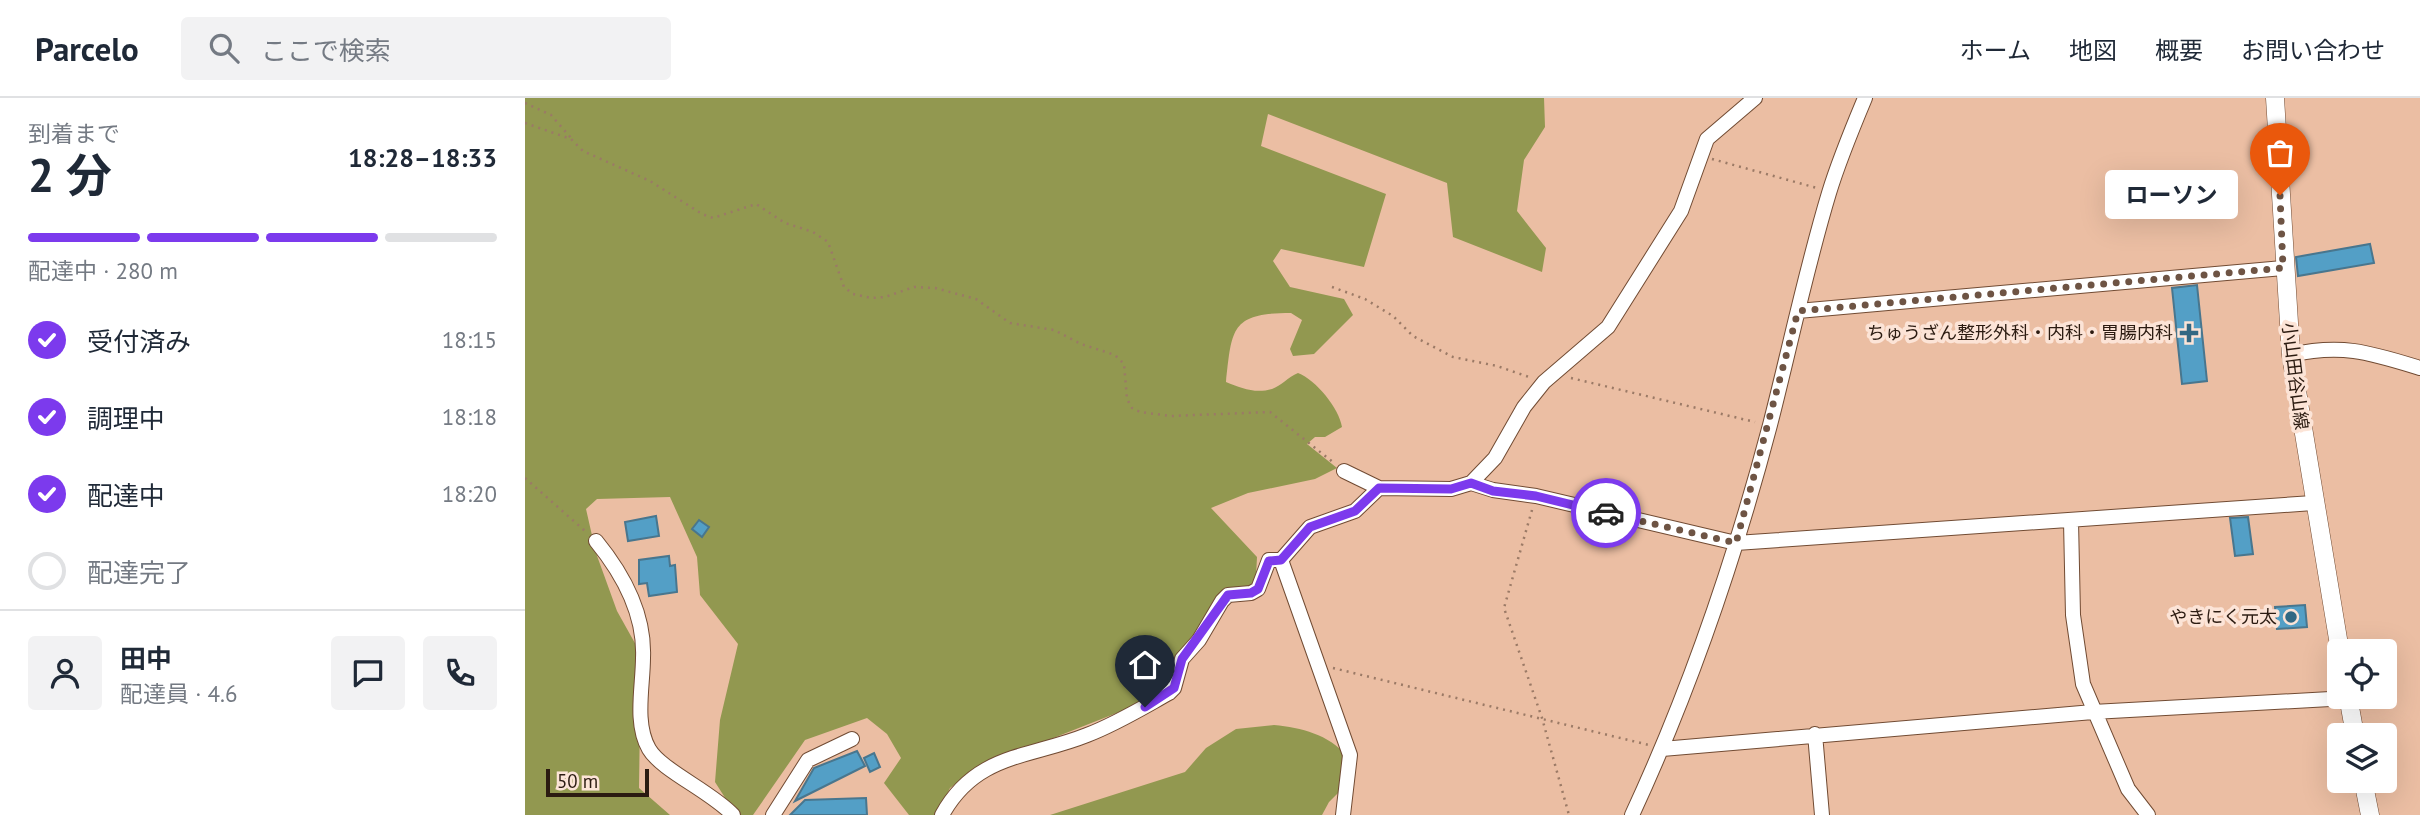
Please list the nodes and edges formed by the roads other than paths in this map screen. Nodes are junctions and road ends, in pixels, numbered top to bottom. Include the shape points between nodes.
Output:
1 (1755, 98) edge
2 (1865, 98) edge
3 (2274, 98) edge
4 (2283, 268) junction
5 (1798, 311) junction
6 (2291, 355) junction
7 (2420, 368) edge
8 (1344, 471) road end
9 (1471, 483) junction
10 (1379, 488) junction
11 (2313, 503) junction
12 (2071, 521) junction
13 (596, 541) road end
14 (1736, 543) junction
15 (1281, 560) junction
16 (2338, 639) edge
17 (2327, 698) edge
18 (2094, 712) junction
19 (1815, 734) junction
20 (852, 739) dead end
21 (1663, 749) junction
22 (2366, 793) edge
23 (733, 815) edge
24 (773, 815) edge
25 (942, 815) edge
26 (1343, 815) edge
27 (1632, 815) edge
28 (1822, 815) edge
29 (2148, 815) edge
30 (2370, 815) edge

1 - 9 street via 1707,139 1681,211 1608,327 1549,378 1524,407 1495,458
2 - 5 street via 1829,192
3 - 4 main road, 小山田谷山線
4 - 5 street
4 - 6 main road, 小山田谷山線
5 - 14 street
6 - 7 street via 2323,348 2353,349
6 - 11 main road, 小山田谷山線
8 - 10 street
9 - 10 street via 1451,489
9 - 14 street
10 - 15 street via 1355,511 1310,527
11 - 12 street
11 - 16 main road, 小山田谷山線
12 - 14 street
12 - 18 street via 2077,654
13 - 23 street via 618,568 634,602 644,655 642,729 648,748 655,758
14 - 21 street
15 - 25 street via 1269,561 1258,589 1228,595 1222,601 1182,659 1168,694 1086,736 1003,760 956,791
15 - 26 street via 1350,755
17 - 18 street
18 - 19 street
18 - 29 street via 2128,789
19 - 21 street
19 - 28 street
20 - 24 street via 808,760
21 - 27 street
22 - 30 main road

